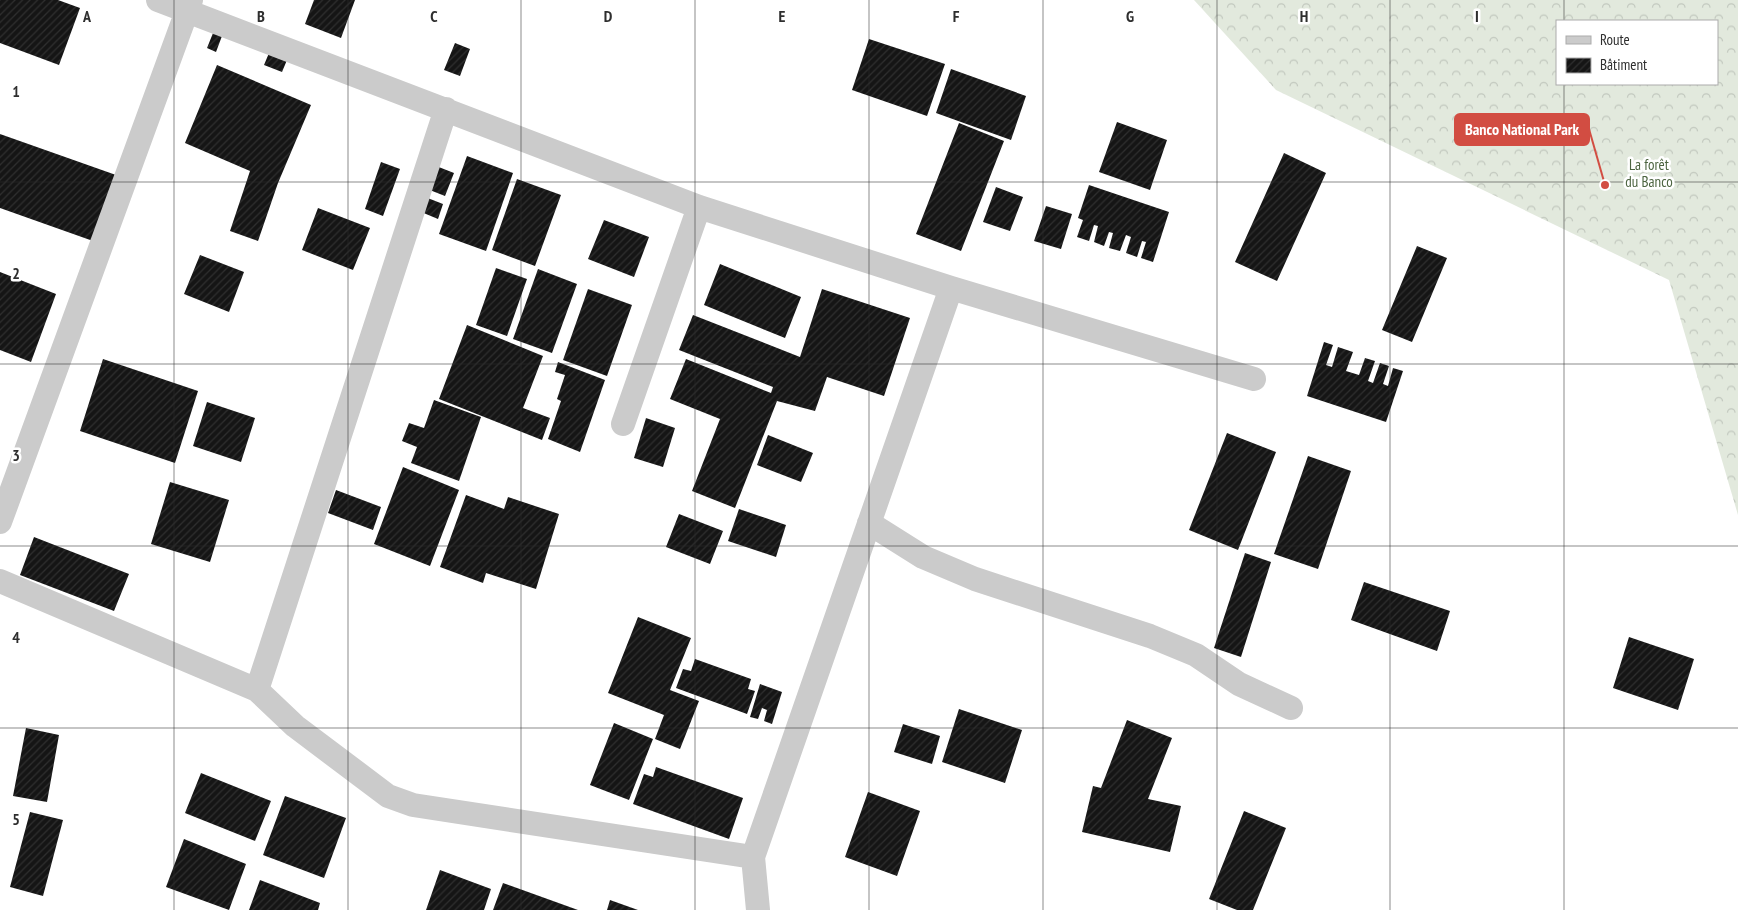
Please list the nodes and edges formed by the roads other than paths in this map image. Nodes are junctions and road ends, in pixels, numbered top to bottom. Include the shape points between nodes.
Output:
1 (158, 0) edge
2 (189, 5) edge
3 (446, 109) junction
4 (699, 207) junction
5 (951, 288) junction
6 (1254, 379) dead end
7 (623, 424) dead end
8 (0, 522) edge
9 (869, 523) junction
10 (0, 581) edge
11 (257, 690) junction
12 (1291, 708) dead end
13 (753, 857) junction
14 (758, 910) edge

1 - 2 street
2 - 3 street
2 - 8 street
3 - 4 street
3 - 11 street
4 - 5 street
4 - 7 street
5 - 6 street
5 - 9 street
9 - 12 street via 923,557 976,579 1150,636 1196,655 1239,684
9 - 13 street
10 - 11 street
11 - 13 street via 295,726 388,796 413,805
13 - 14 street

